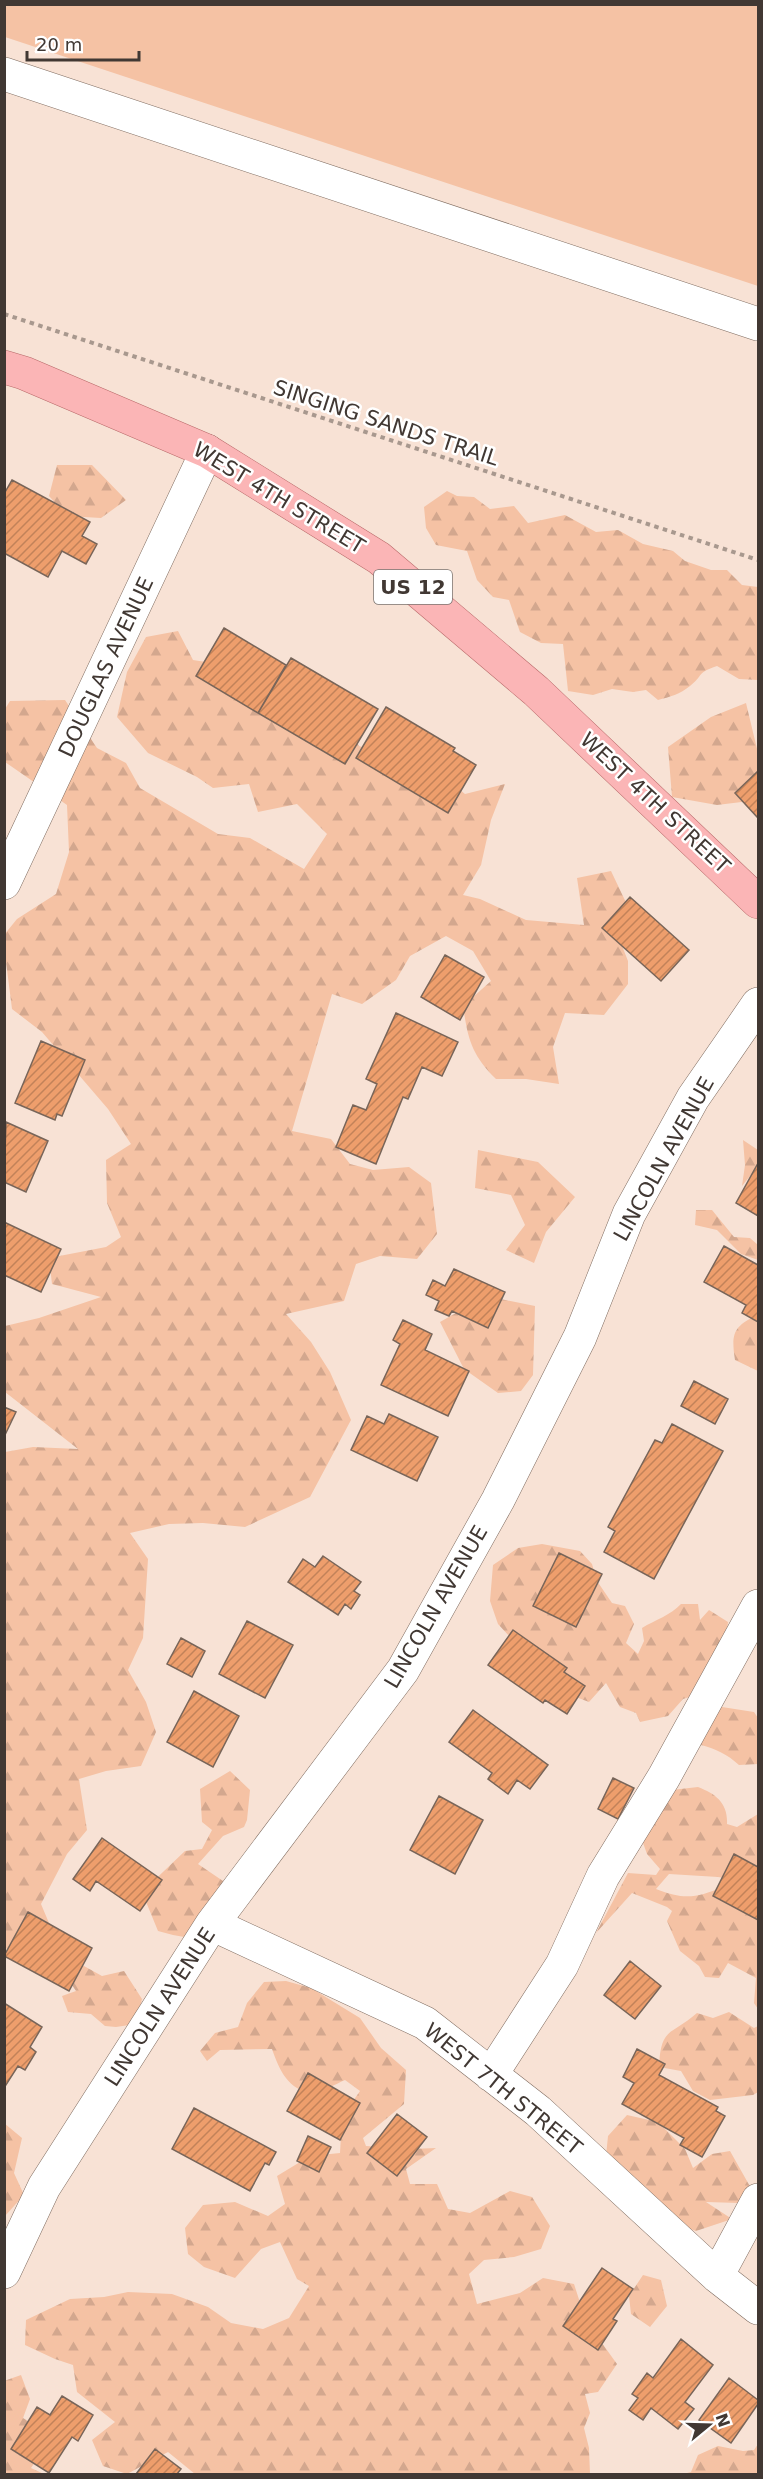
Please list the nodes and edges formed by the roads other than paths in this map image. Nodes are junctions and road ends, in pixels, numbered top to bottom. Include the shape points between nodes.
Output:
1 (4, 74) edge
2 (759, 324) edge
3 (4, 367) edge
4 (207, 451) junction
5 (4, 883) edge
6 (759, 902) edge
7 (759, 1004) edge
8 (759, 1606) edge
9 (212, 1924) junction
10 (491, 2075) junction
11 (759, 2200) edge
12 (4, 2272) edge
13 (717, 2276) junction
14 (759, 2308) edge

1 - 2 street
3 - 4 main road, WEST 4TH STREET / US 12
4 - 5 street, DOUGLAS AVENUE
4 - 6 main road, WEST 4TH STREET / US 12 via 379,558 536,691
7 - 9 street, LINCOLN AVENUE via 693,1098 629,1214 580,1336 498,1500 403,1670
8 - 10 street via 664,1777 603,1876 562,1965
9 - 10 street, WEST 7TH STREET via 425,2023
9 - 12 street, LINCOLN AVENUE via 44,2187
10 - 13 street, WEST 7TH STREET via 538,2111
11 - 13 street
13 - 14 street, WEST 7TH STREET

